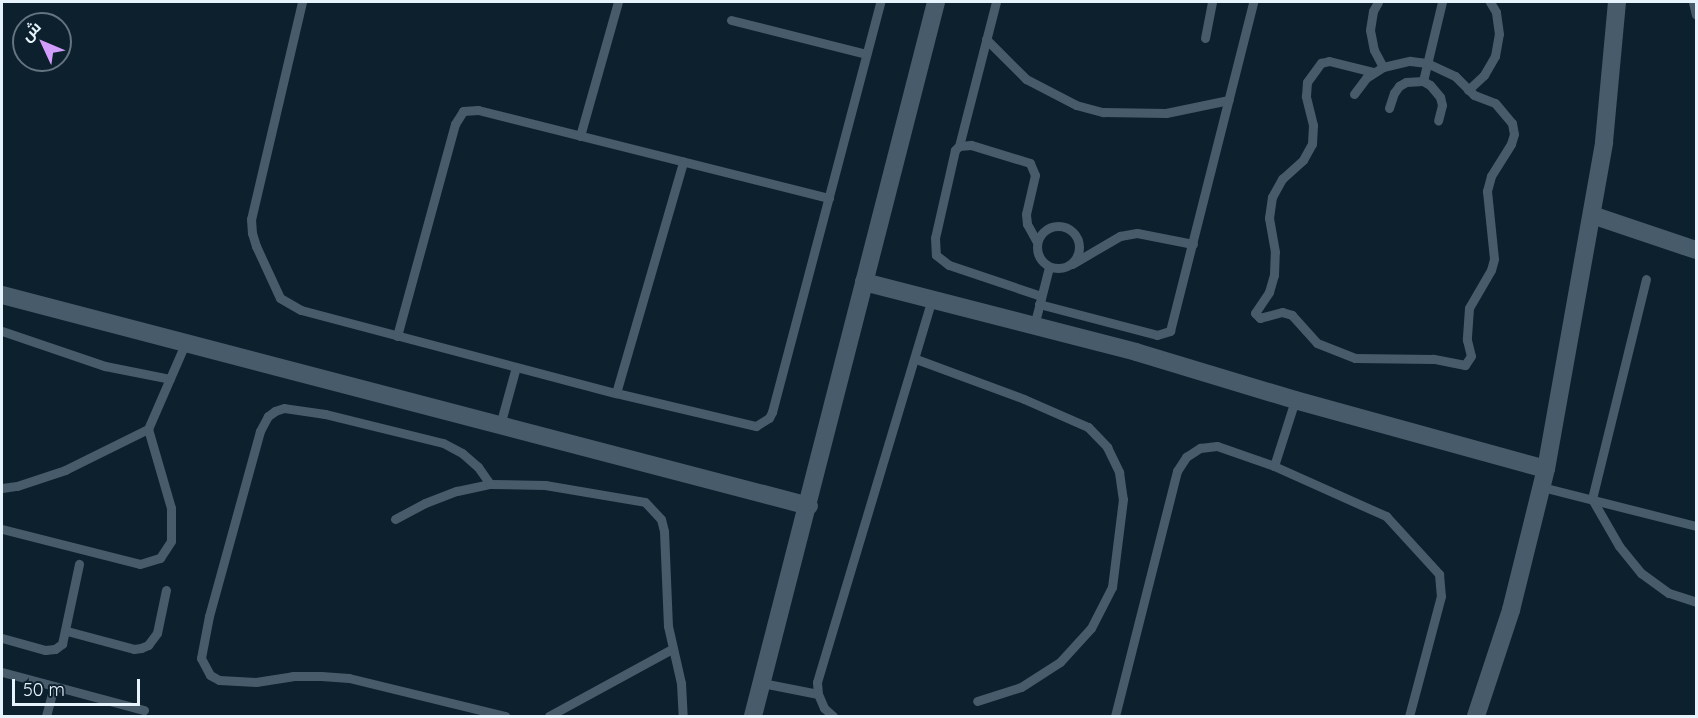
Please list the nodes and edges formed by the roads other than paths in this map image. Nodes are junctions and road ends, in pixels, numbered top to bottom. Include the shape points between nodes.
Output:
1 (302, 2) edge
2 (618, 2) edge
3 (880, 2) edge
4 (936, 2) edge
5 (996, 2) edge
6 (1212, 2) edge
7 (1254, 2) edge
8 (1378, 2) edge
9 (1442, 2) edge
10 (1490, 2) edge
11 (1617, 2) edge
12 (1693, 2) edge
13 (1696, 15) edge
14 (731, 20) dead end
15 (1204, 38) dead end
16 (986, 39) junction
17 (866, 54) junction
18 (1427, 63) junction
19 (1383, 67) junction
20 (1373, 72) junction
21 (1422, 81) junction
22 (1468, 90) junction
23 (1354, 94) dead end
24 (1228, 100) junction
25 (1389, 108) dead end
26 (1438, 121) dead end
27 (580, 136) junction
28 (959, 146) junction
29 (683, 162) junction
30 (829, 198) junction
31 (1592, 215) junction
32 (1037, 242) junction
33 (1193, 244) junction
34 (1696, 250) edge
35 (1070, 264) junction
36 (1049, 267) junction
37 (1646, 279) dead end
38 (864, 282) junction
39 (2, 295) edge
40 (932, 299) junction
41 (1040, 300) junction
42 (1034, 326) junction
43 (2, 331) edge
44 (397, 336) junction
45 (184, 344) junction
46 (916, 359) junction
47 (516, 367) junction
48 (170, 379) junction
49 (616, 393) junction
50 (1295, 400) junction
51 (500, 425) junction
52 (148, 429) junction
53 (1274, 466) junction
54 (1544, 478) junction
55 (490, 484) junction
56 (2, 488) edge
57 (1592, 499) junction
58 (809, 506) junction
59 (395, 519) dead end
60 (1696, 526) edge
61 (2, 529) edge
62 (79, 564) dead end
63 (166, 590) dead end
64 (1696, 602) edge
65 (67, 631) junction
66 (2, 638) edge
67 (672, 649) junction
68 (2, 672) edge
69 (762, 683) junction
70 (54, 686) junction
71 (818, 694) junction
72 (977, 701) dead end
73 (144, 710) dead end
74 (46, 717) edge
75 (505, 717) edge
76 (549, 717) edge
77 (683, 717) edge
78 (753, 717) edge
79 (833, 717) edge
80 (1115, 717) edge
81 (1409, 717) edge
82 (1476, 717) edge

1 - 44 lane via 272,121 251,219 252,233 274,288 290,305
2 - 27 lane
3 - 17 lane
4 - 38 street
5 - 16 lane
6 - 15 lane
7 - 24 lane
8 - 19 lane via 1370,30
9 - 18 lane
10 - 22 lane via 1496,12 1499,34 1495,56 1484,75
11 - 31 street via 1604,142
12 - 13 lane
14 - 17 lane
16 - 24 lane via 1026,79 1076,105 1103,112 1166,113
16 - 28 lane
17 - 30 lane
18 - 19 lane via 1410,61
18 - 21 lane
18 - 22 lane via 1455,76
19 - 20 lane
20 - 22 lane via 1329,61 1321,63 1307,82 1312,144 1272,197 1269,218 1275,252 1274,275 1269,292 1255,313 1260,318 1282,312 1292,315 1317,343 1355,358 1434,359 1461,366 1471,360 1469,308 1494,259 1487,191 1514,134 1512,123 1501,108
20 - 23 lane
21 - 25 lane via 1399,86
21 - 26 lane via 1440,97
24 - 33 lane
27 - 29 lane
27 - 44 lane via 471,108 457,116
28 - 32 lane via 971,145 1030,163 1035,175 1026,214
28 - 41 lane via 935,238 936,255 949,265
29 - 30 lane
29 - 49 lane
30 - 49 lane via 769,418 756,426 748,425
31 - 34 street
31 - 54 street
32 - 35 lane via 1052,226 1067,227 1079,245
32 - 36 lane via 1038,256
33 - 35 lane via 1137,233 1120,236
33 - 41 lane via 1167,334 1157,335
35 - 36 lane via 1064,268
36 - 41 lane
37 - 57 lane
38 - 40 street
38 - 58 street
39 - 45 street
40 - 42 street
40 - 46 lane
41 - 42 lane
42 - 50 street
43 - 48 lane via 105,366
44 - 47 lane
45 - 48 lane
45 - 51 street
46 - 71 lane via 819,676
46 - 72 lane via 1088,427 1107,447 1119,472 1122,500 1112,587 1091,628 1060,662 1031,681
47 - 49 lane
47 - 51 lane
48 - 52 lane
50 - 53 lane
50 - 54 street
51 - 58 street
52 - 56 lane via 65,470
52 - 61 lane via 171,508 171,542 160,558 140,564
53 - 80 lane via 1217,446 1200,448 1186,457 1177,471
53 - 81 lane via 1386,516 1439,574 1441,596
54 - 57 lane
54 - 82 street via 1511,610
55 - 59 lane via 457,491
55 - 67 lane via 567,488 634,499 655,509 664,531 665,600
55 - 75 lane via 470,460 443,443 325,414 284,408 275,411 267,416 260,431 201,658 210,675 219,680 349,678
57 - 60 lane
57 - 64 lane via 1619,546 1641,573 1669,593
58 - 69 street
62 - 65 lane
63 - 65 lane via 157,633 141,648
65 - 66 lane via 62,644 55,649 45,650
67 - 76 lane
67 - 77 lane via 681,683
68 - 70 lane
69 - 71 lane
69 - 78 street
70 - 73 lane
70 - 74 lane
71 - 79 lane

